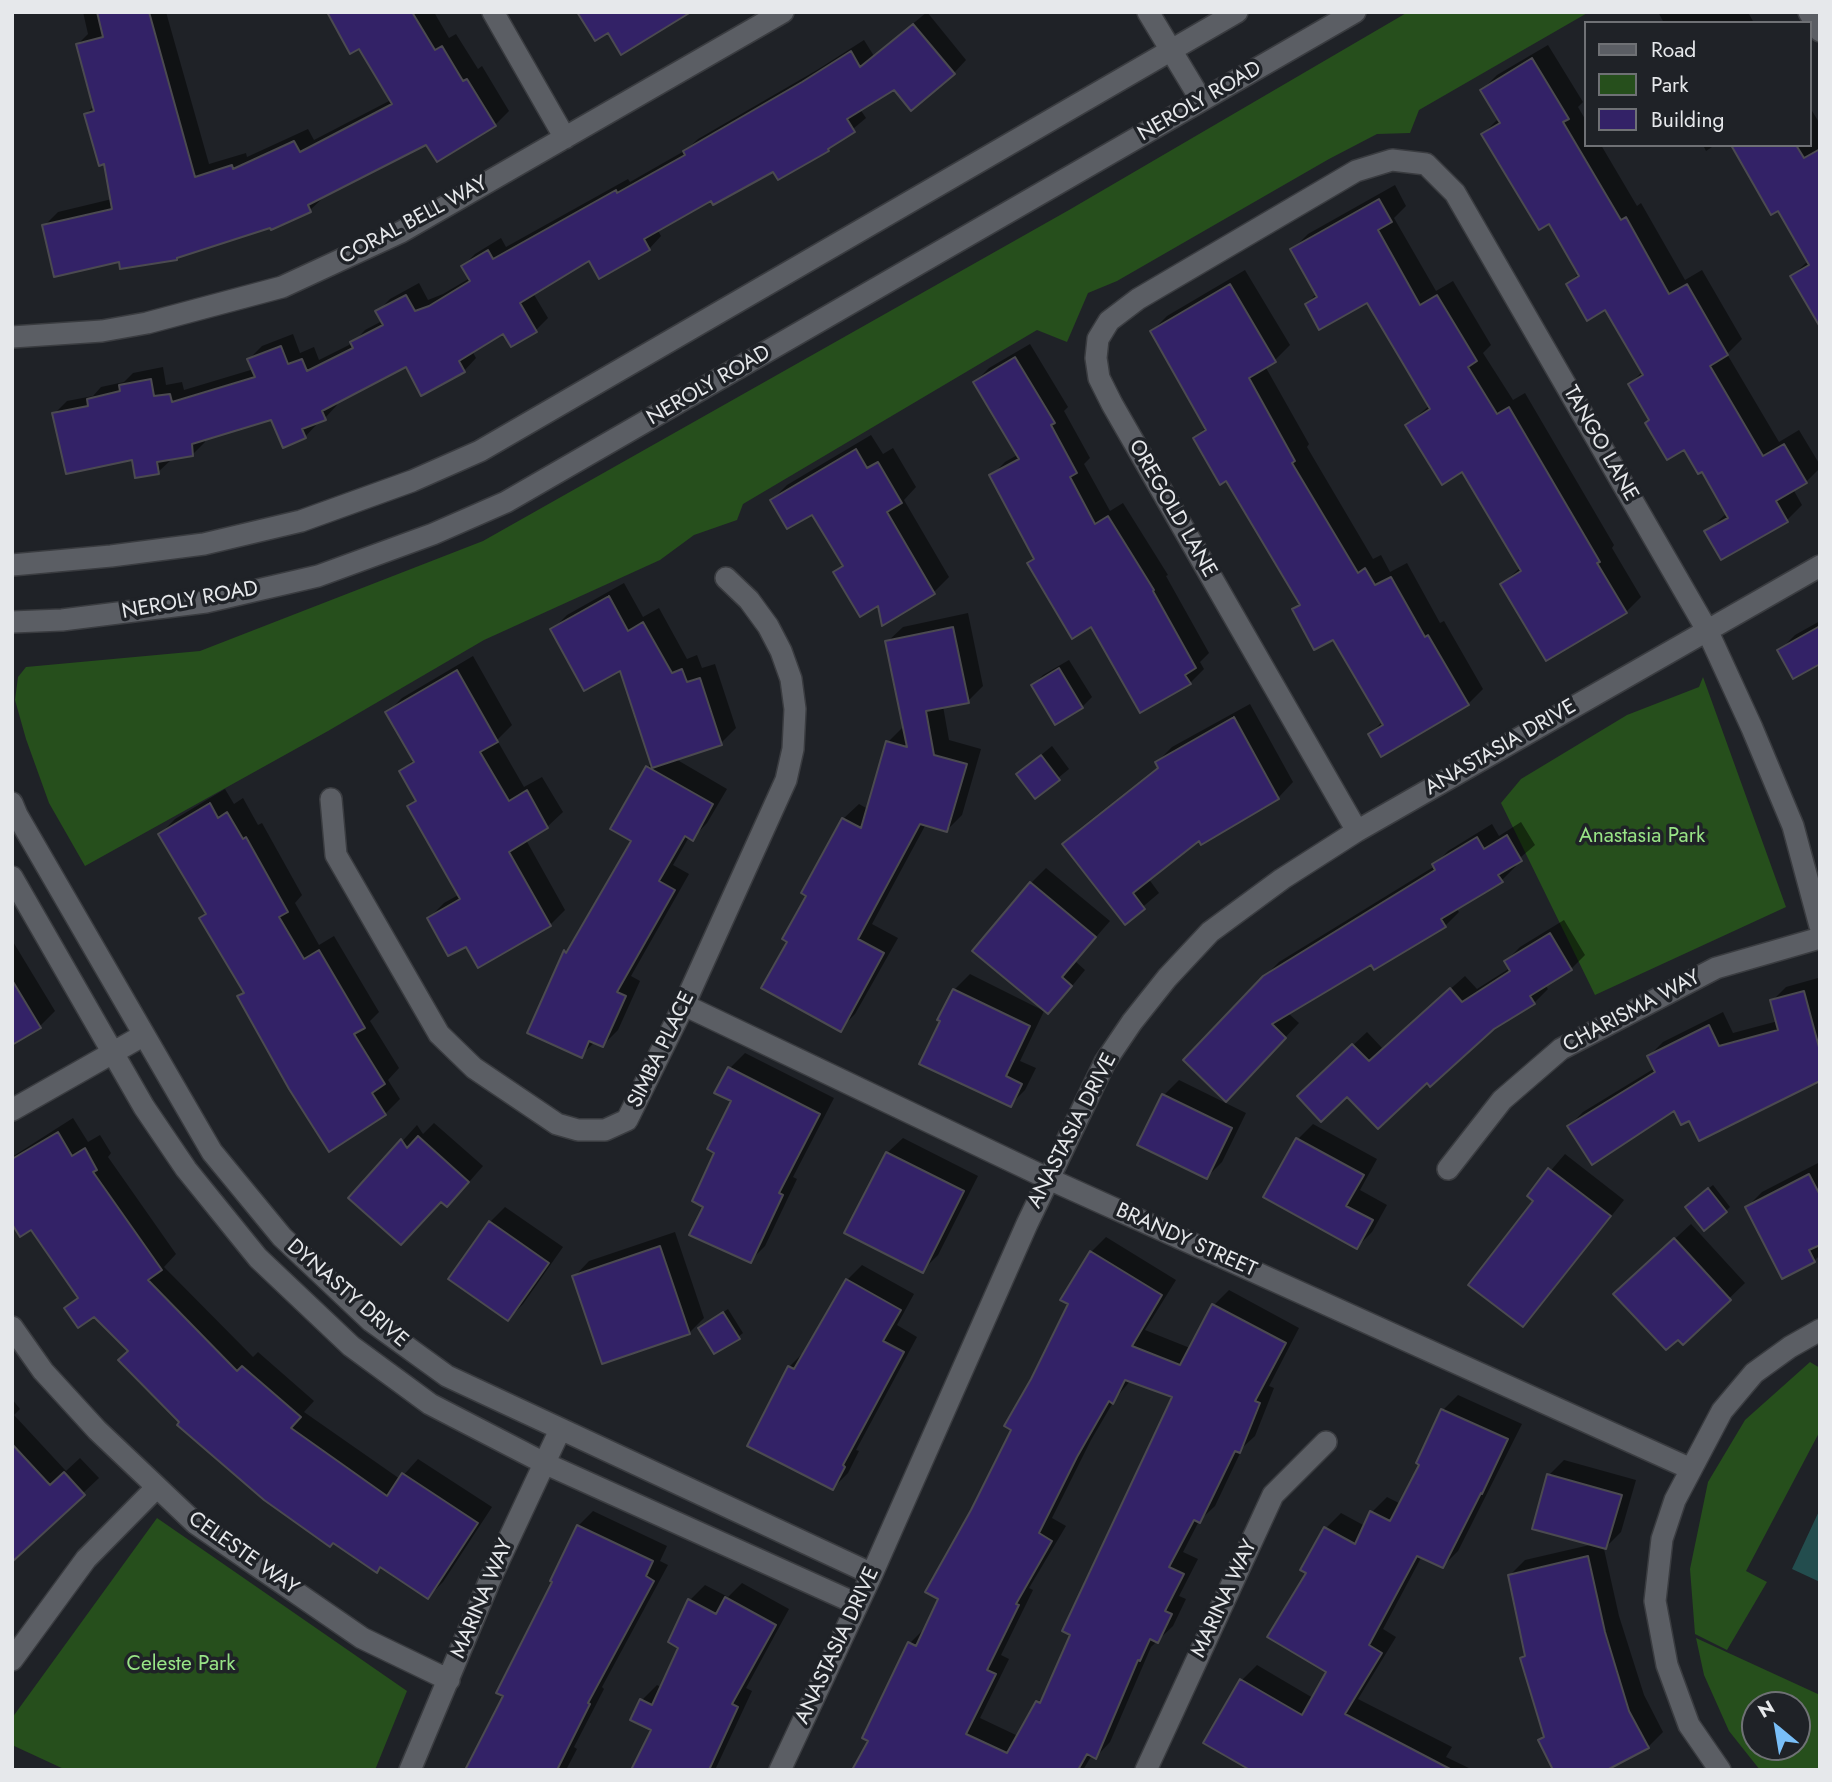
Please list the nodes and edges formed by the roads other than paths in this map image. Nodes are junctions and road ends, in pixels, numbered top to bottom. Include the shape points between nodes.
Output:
1 (493, 12) edge
2 (783, 12) edge
3 (1147, 12) edge
4 (1237, 12) edge
5 (1355, 12) edge
6 (1809, 12) edge
7 (1820, 31) edge
8 (1170, 51) junction
9 (1200, 100) junction
10 (565, 138) junction
11 (1244, 236) joint
12 (12, 337) edge
13 (12, 565) edge
14 (1820, 566) edge
15 (726, 578) dead end
16 (12, 622) edge
17 (1707, 630) junction
18 (331, 799) dead end
19 (12, 803) edge
20 (1357, 831) junction
21 (12, 877) edge
22 (1820, 926) edge
23 (1820, 938) edge
24 (684, 1005) junction
25 (144, 1035) junction
26 (112, 1052) junction
27 (12, 1110) edge
28 (1448, 1169) dead end
29 (1049, 1179) junction
30 (12, 1327) edge
31 (1820, 1330) edge
32 (559, 1430) junction
33 (1326, 1442) dead end
34 (544, 1463) junction
35 (1691, 1469) junction
36 (157, 1487) junction
37 (872, 1574) junction
38 (857, 1604) junction
39 (12, 1660) edge
40 (449, 1680) junction
41 (410, 1770) edge
42 (780, 1770) edge
43 (1146, 1770) edge
44 (1720, 1770) edge

1 - 10 street
2 - 10 street, CORAL BELL WAY
3 - 8 street
4 - 8 street
5 - 9 street, NEROLY ROAD
6 - 7 street
8 - 9 street
8 - 13 street via 480,451 301,522 204,544
9 - 16 street, NEROLY ROAD via 518,495 433,534 318,576 206,602
10 - 12 street, CORAL BELL WAY via 401,232 282,287 136,325
11 - 17 street, TANGO LANE via 1356,170 1392,160 1426,164 1455,193
11 - 20 street, OREGOLD LANE via 1109,321 1098,339 1099,379
14 - 17 street, ANASTASIA DRIVE
15 - 24 street, SIMBA PLACE via 749,600 781,651 795,709 793,749 786,780
17 - 20 street, ANASTASIA DRIVE
17 - 22 street, TANGO LANE via 1794,826
18 - 24 street, SIMBA PLACE via 336,855 439,1034 474,1068 556,1124 605,1130 627,1120
19 - 25 street, DYNASTY DRIVE
20 - 29 street, ANASTASIA DRIVE via 1210,932 1167,978 1105,1062
21 - 26 street, DYNASTY DRIVE
23 - 28 street, CHARISMA WAY via 1716,968 1561,1049 1502,1100
24 - 29 street, BRANDY STREET
25 - 26 street
25 - 32 street, DYNASTY DRIVE via 212,1152 282,1237 371,1321 447,1376
26 - 27 street
26 - 34 street, DYNASTY DRIVE via 194,1179 258,1258 351,1346 430,1404
29 - 35 street, BRANDY STREET
29 - 37 street, ANASTASIA DRIVE
30 - 36 street, CELESTE WAY via 43,1371
31 - 35 street via 1754,1373 1723,1411
32 - 34 street, MARINA WAY
32 - 37 street, DYNASTY DRIVE
33 - 43 street, MARINA WAY via 1273,1495
34 - 38 street, DYNASTY DRIVE
34 - 40 street, MARINA WAY
35 - 44 street via 1662,1539 1655,1601 1667,1665 1689,1725
36 - 39 street via 86,1559
36 - 40 street, CELESTE WAY via 195,1523 362,1638
37 - 38 street, ANASTASIA DRIVE
38 - 42 street, ANASTASIA DRIVE
40 - 41 street, MARINA WAY

